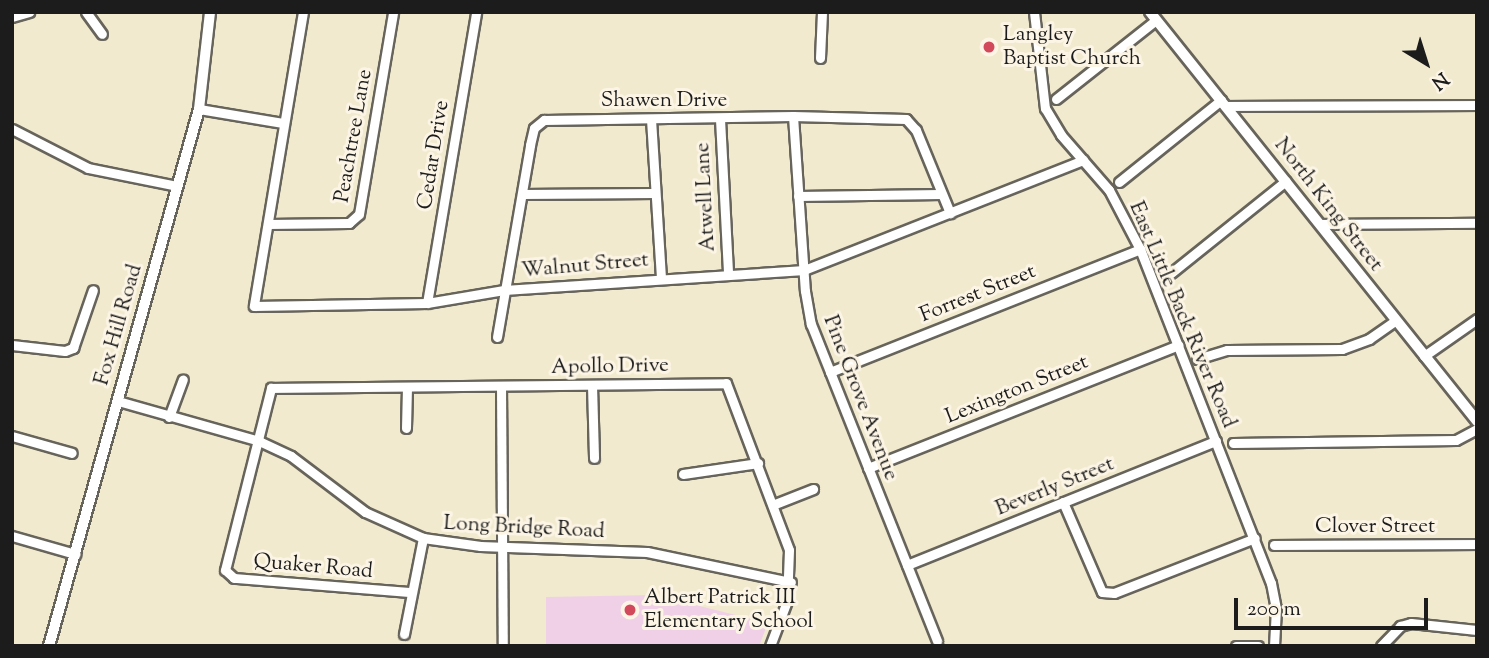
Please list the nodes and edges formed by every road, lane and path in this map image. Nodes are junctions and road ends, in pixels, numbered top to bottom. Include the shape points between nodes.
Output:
1 (29, 12) edge
2 (86, 12) edge
3 (210, 12) edge
4 (303, 12) edge
5 (393, 12) edge
6 (475, 12) edge
7 (822, 12) edge
8 (1034, 12) edge
9 (1153, 16) edge
10 (12, 17) edge
11 (102, 34) dead end
12 (820, 58) dead end
13 (1056, 99) dead end
14 (1223, 103) junction
15 (1477, 105) edge
16 (199, 109) junction
17 (793, 116) junction
18 (651, 119) junction
19 (720, 119) junction
20 (283, 123) junction
21 (12, 129) edge
22 (1083, 160) junction
23 (1286, 181) junction
24 (1119, 182) dead end
25 (177, 186) junction
26 (655, 193) junction
27 (522, 194) junction
28 (941, 194) junction
29 (798, 197) junction
30 (950, 213) junction
31 (268, 223) junction
32 (1477, 223) edge
33 (1320, 224) junction
34 (1140, 249) junction
35 (804, 270) junction
36 (728, 273) junction
37 (1171, 273) dead end
38 (660, 278) junction
39 (93, 290) dead end
40 (504, 290) junction
41 (428, 303) junction
42 (1477, 319) edge
43 (1396, 320) junction
44 (497, 337) dead end
45 (12, 345) edge
46 (1179, 345) junction
47 (1424, 356) junction
48 (1197, 359) dead end
49 (830, 372) junction
50 (183, 379) dead end
51 (592, 385) junction
52 (501, 386) junction
53 (407, 387) junction
54 (118, 401) junction
55 (169, 417) junction
56 (1477, 421) edge
57 (406, 428) dead end
58 (1477, 429) edge
59 (12, 436) edge
60 (259, 441) junction
61 (1216, 441) junction
62 (1233, 443) dead end
63 (72, 453) dead end
64 (594, 458) dead end
65 (758, 463) junction
66 (868, 468) junction
67 (683, 474) dead end
68 (813, 489) dead end
69 (1063, 502) junction
70 (775, 504) junction
71 (12, 536) edge
72 (423, 538) junction
73 (1255, 538) junction
74 (1477, 544) edge
75 (1274, 545) dead end
76 (501, 546) junction
77 (75, 554) junction
78 (907, 565) junction
79 (791, 582) junction
80 (409, 592) junction
81 (1477, 630) edge
82 (404, 635) dead end
83 (937, 640) dead end
84 (49, 646) edge
85 (503, 646) edge
86 (770, 646) edge
87 (1236, 646) edge
88 (1258, 646) edge
89 (1274, 646) edge
90 (1381, 646) edge

1 - 10 street
2 - 11 street
3 - 16 main road, Fox Hill Road
4 - 20 street
5 - 31 street, Peachtree Lane via 359,214 349,223
6 - 41 street, Cedar Drive
7 - 12 street
8 - 22 street, East Little Back River Road via 1043,103 1055,127
9 - 13 street
9 - 14 main road, North King Street
14 - 15 street
14 - 23 main road, North King Street
14 - 24 street
16 - 20 street
16 - 25 main road, Fox Hill Road
17 - 19 street, Shawen Drive
17 - 28 street, Shawen Drive via 906,119 916,130
17 - 29 street, Pine Grove Avenue
18 - 19 street, Shawen Drive
18 - 26 street
18 - 27 street, Shawen Drive via 538,123
19 - 36 street, Atwell Lane
20 - 31 street, Walnut Street
21 - 25 street via 88,168
22 - 30 street, Walnut Street
22 - 34 street, East Little Back River Road via 1117,203
23 - 33 main road, North King Street
23 - 37 street
25 - 54 main road, Fox Hill Road
26 - 27 street
26 - 38 street
27 - 40 street, Shawen Drive
28 - 29 street
28 - 30 street, Shawen Drive
29 - 35 street, Pine Grove Avenue
30 - 35 street, Walnut Street
31 - 41 street, Walnut Street via 254,306
32 - 33 street
33 - 43 main road, North King Street
34 - 46 street, East Little Back River Road
34 - 49 street, Forrest Street
35 - 36 street, Walnut Street
35 - 49 street, Pine Grove Avenue via 807,307
36 - 38 street, Walnut Street
38 - 40 street, Walnut Street
39 - 45 street via 73,348
40 - 41 street, Walnut Street
40 - 44 street, Shawen Drive
42 - 47 street
43 - 47 main road, North King Street
43 - 48 street via 1369,340 1342,349 1227,350
46 - 61 street, East Little Back River Road
46 - 66 street, Lexington Street
47 - 56 main road, North King Street
49 - 66 street, Pine Grove Avenue
50 - 55 street
51 - 52 street, Apollo Drive
51 - 64 street
51 - 65 street, Apollo Drive via 726,383
52 - 53 street, Apollo Drive
52 - 76 street
53 - 57 street
53 - 60 street, Apollo Drive via 271,388
54 - 55 street, Long Bridge Road
54 - 77 main road, Fox Hill Road
55 - 60 street, Long Bridge Road
58 - 62 street via 1457,440
59 - 63 street
60 - 72 street, Long Bridge Road via 291,456 365,512
60 - 80 street, Quaker Road via 226,557 229,574
61 - 69 street, Beverly Street
61 - 73 street, East Little Back River Road
65 - 67 street
65 - 70 street, Apollo Drive
66 - 78 street, Pine Grove Avenue
68 - 70 street
69 - 73 street via 1102,593 1114,593
69 - 78 street, Beverly Street
70 - 79 street, Apollo Drive via 789,550
71 - 77 street
72 - 76 street, Long Bridge Road
72 - 80 street
73 - 89 street, East Little Back River Road via 1274,594
74 - 75 street, Clover Street
76 - 79 street, Long Bridge Road via 647,552
76 - 85 street
77 - 84 main road, Fox Hill Road
78 - 83 street, Pine Grove Avenue
79 - 86 street, Apollo Drive
80 - 82 street
81 - 90 street via 1411,623 1399,626
87 - 88 street

